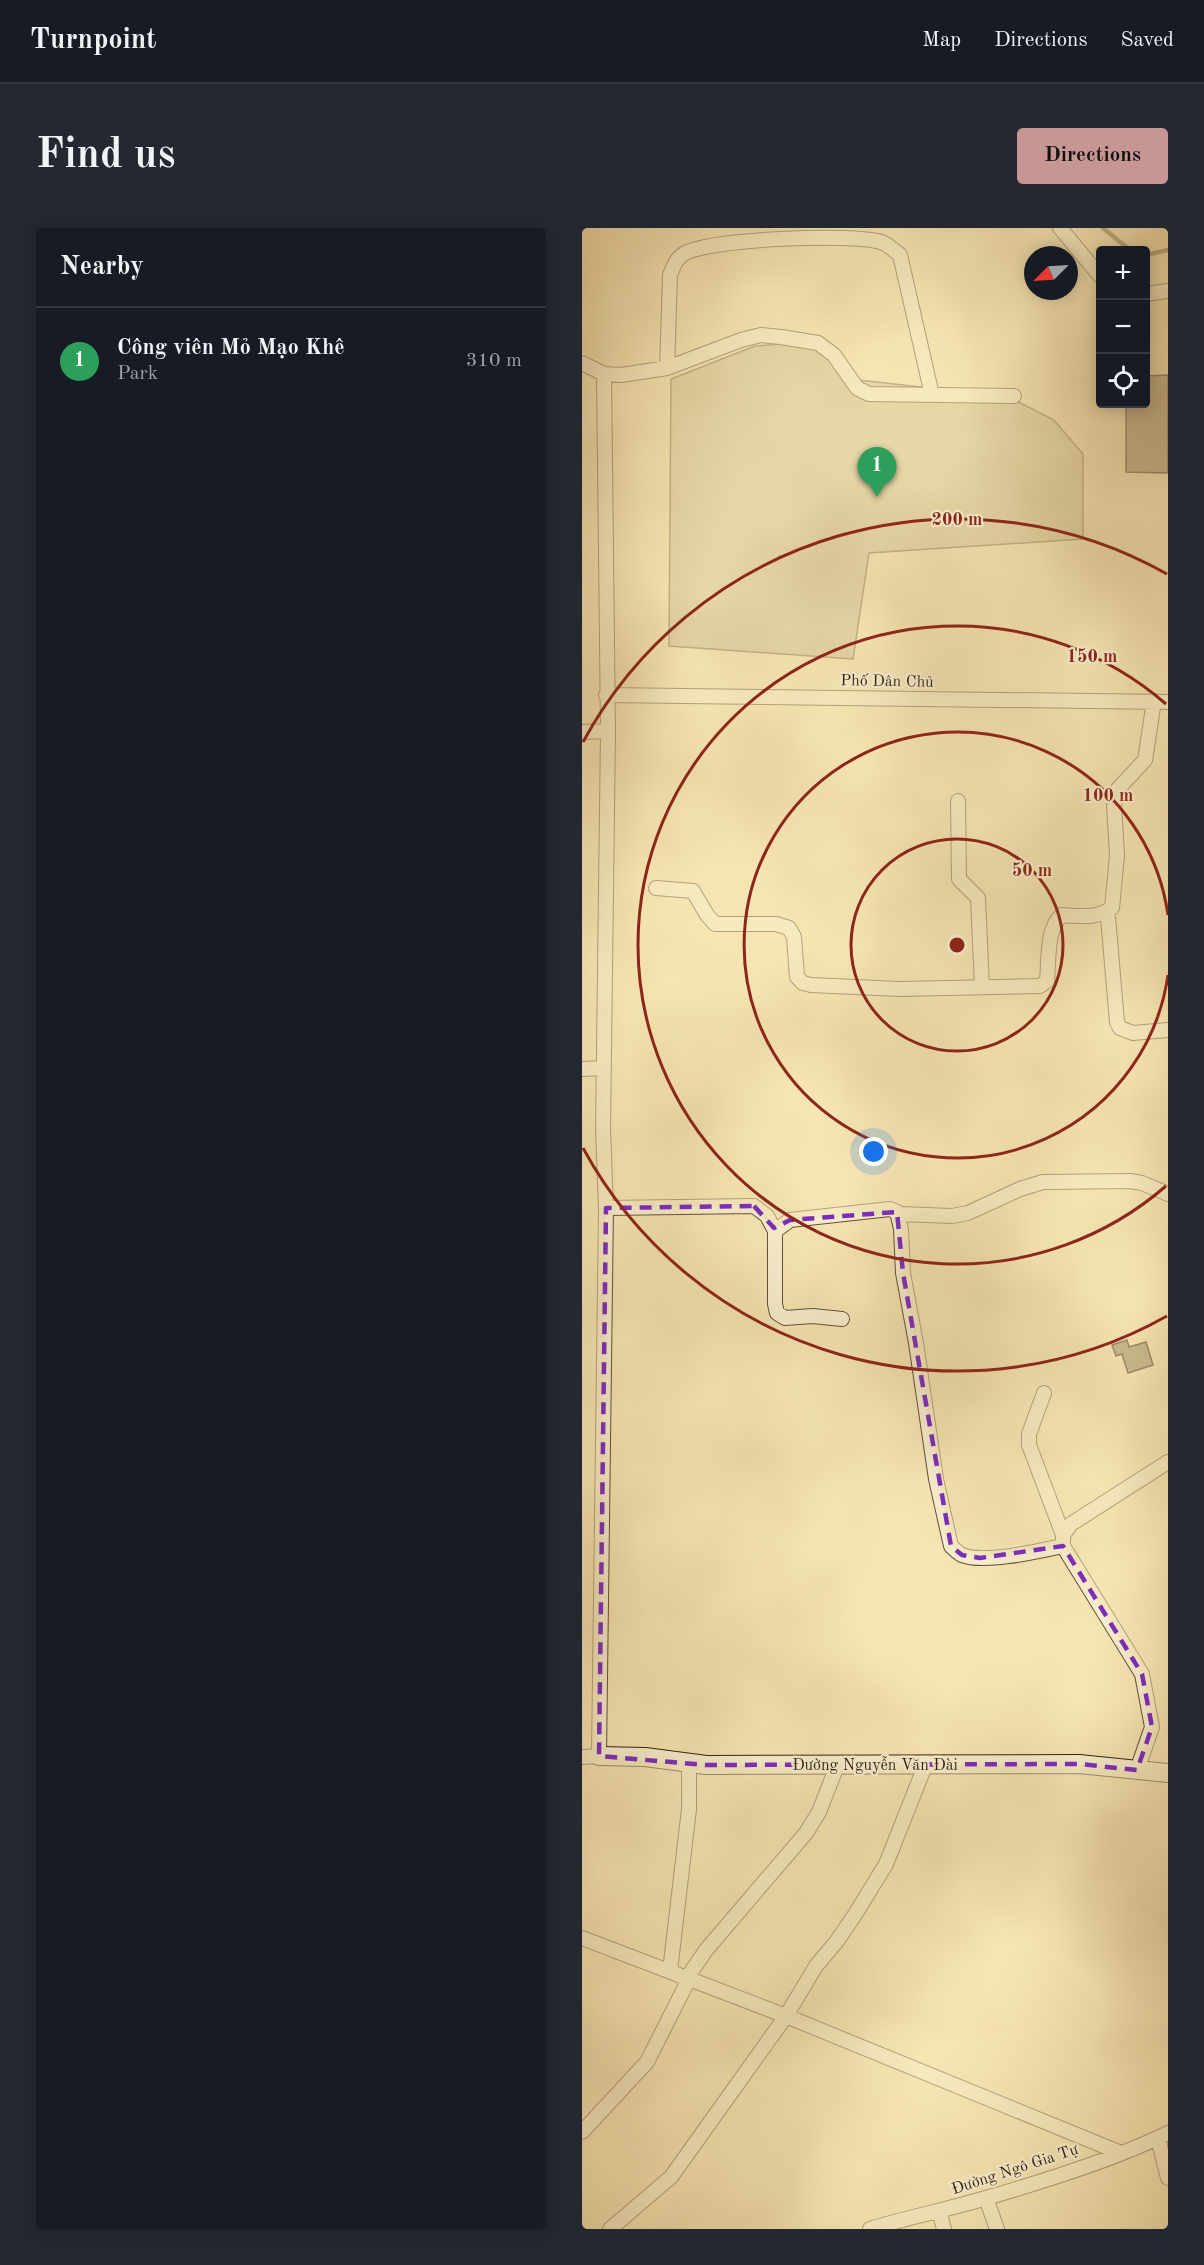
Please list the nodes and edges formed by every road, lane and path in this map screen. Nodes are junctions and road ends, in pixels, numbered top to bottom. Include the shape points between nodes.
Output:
1 (1060, 228) edge
2 (850, 233) edge
3 (1096, 270) edge
4 (1168, 291) edge
5 (1150, 293) edge
6 (582, 363) edge
7 (667, 368) junction
8 (604, 374) junction
9 (932, 395) junction
10 (1014, 396) dead end
11 (606, 695) junction
12 (1161, 701) edge
13 (608, 731) junction
14 (582, 732) edge
15 (958, 801) dead end
16 (656, 888) dead end
17 (1106, 913) junction
18 (982, 987) junction
19 (1168, 1030) edge
20 (582, 1069) edge
21 (604, 1071) junction
22 (1168, 1194) edge
23 (606, 1208) junction
24 (897, 1212) junction
25 (775, 1231) junction
26 (842, 1319) dead end
27 (1044, 1393) dead end
28 (1168, 1462) edge
29 (1063, 1540) junction
30 (590, 1756) edge
31 (689, 1763) junction
32 (837, 1766) junction
33 (925, 1766) junction
34 (1137, 1770) junction
35 (1168, 1773) edge
36 (582, 1938) edge
37 (670, 1971) junction
38 (688, 1978) junction
39 (786, 2016) junction
40 (582, 2132) edge
41 (1163, 2136) edge
42 (1121, 2153) junction
43 (1166, 2160) edge
44 (1168, 2178) edge
45 (986, 2198) junction
46 (939, 2211) junction
47 (610, 2229) edge
48 (870, 2229) edge
49 (944, 2229) edge
50 (997, 2229) edge

1 - 3 street
2 - 7 street via 843,237 718,244 684,253 675,261 670,275
2 - 9 street via 883,242 900,255
4 - 5 street
6 - 8 street
7 - 8 street
7 - 9 street via 761,335 818,343 834,356 857,388 869,394
8 - 11 street
9 - 10 street
11 - 12 street, Phố Dân Chủ
11 - 13 street
12 - 17 street via 1145,760 1117,790 1115,887 1112,908
13 - 14 street
13 - 21 street
15 - 18 street via 959,879 978,898
16 - 18 street via 693,891 716,924 776,924 789,928 794,937 797,977 803,983 899,989
17 - 18 street via 1089,917 1062,915 1057,919 1052,931 1047,981 1040,986
17 - 19 street via 1120,1028 1133,1033
20 - 21 street
21 - 23 street
22 - 24 street via 1130,1181 1042,1182 968,1213 952,1216
23 - 25 street via 754,1206 767,1216
23 - 30 street
24 - 25 street via 890,1209 790,1220
24 - 29 street via 936,1479 951,1546 962,1555 980,1558 1016,1555
25 - 26 street via 777,1312 785,1318
27 - 29 street via 1029,1434 1029,1445
28 - 29 street via 1071,1524
29 - 34 street via 1142,1674 1152,1726
30 - 31 street, Đường Nguyễn Văn Đài
31 - 32 street, Đường Nguyễn Văn Đài
31 - 37 street via 689,1809
32 - 33 street, Đường Nguyễn Văn Đài
32 - 38 street via 806,1833 706,1950
33 - 34 street, Đường Nguyễn Văn Đài via 1079,1764
33 - 39 street via 886,1864
34 - 35 street, Đường Nguyễn Văn Đài
36 - 37 street
37 - 38 street
38 - 39 street
38 - 40 street via 647,2062
39 - 42 street
39 - 47 street via 671,2177
41 - 42 street, Đường Ngô Gia Tự
41 - 43 street
42 - 45 street, Đường Ngô Gia Tự
43 - 44 street
45 - 46 street, Đường Ngô Gia Tự
45 - 50 street
46 - 48 street, Đường Ngô Gia Tự
46 - 49 street

